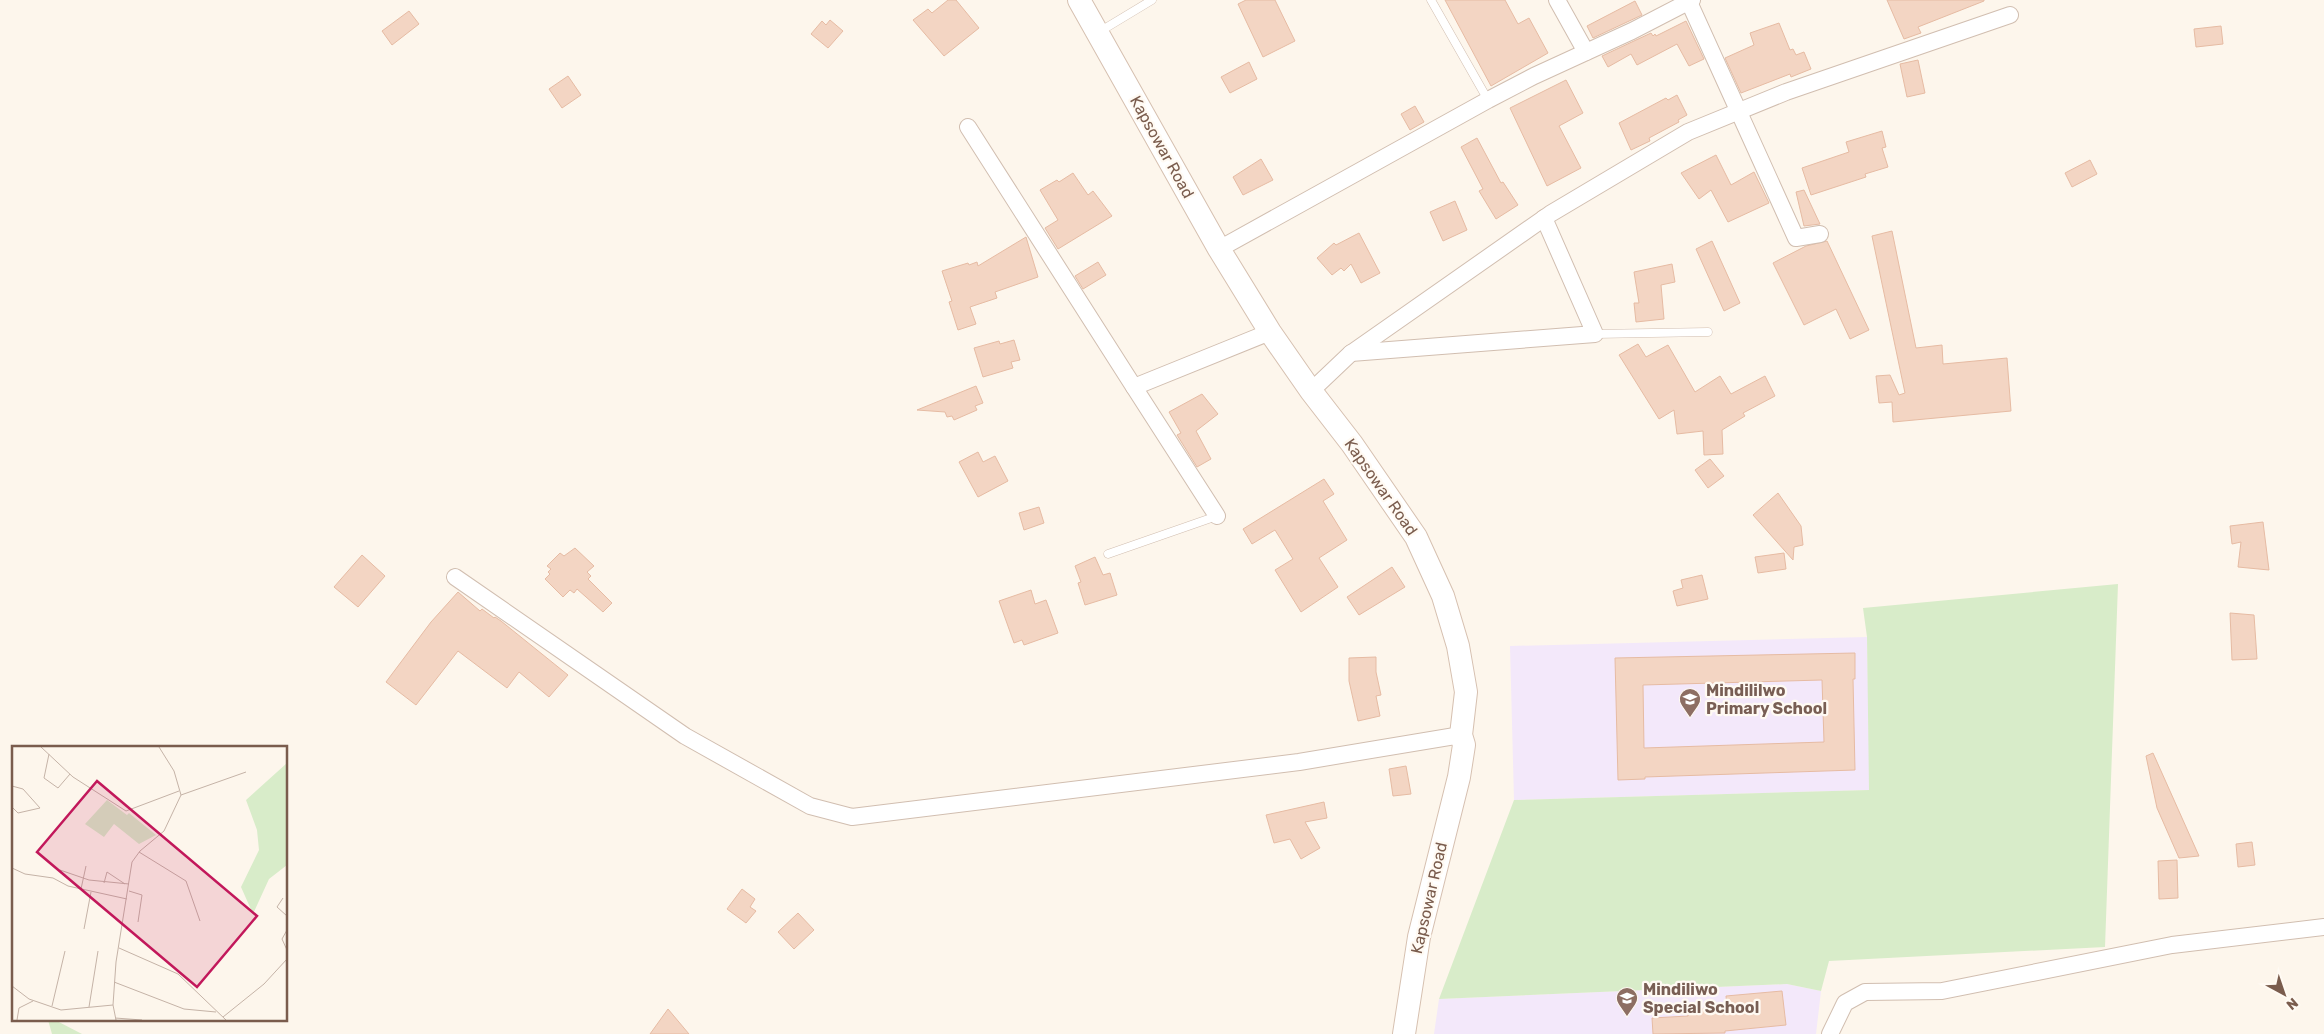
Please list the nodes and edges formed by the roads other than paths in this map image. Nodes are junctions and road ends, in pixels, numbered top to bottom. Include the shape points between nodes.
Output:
1 (1079, 0) edge
2 (1152, 0) edge
3 (1431, 0) edge
4 (1557, 0) edge
5 (1691, 1) edge
6 (2010, 15) dead end
7 (1098, 33) junction
8 (1586, 52) junction
9 (1488, 100) junction
10 (1739, 111) junction
11 (968, 127) dead end
12 (1544, 218) junction
13 (1820, 234) dead end
14 (1218, 249) junction
15 (1270, 332) junction
16 (1708, 332) dead end
17 (1595, 334) junction
18 (1350, 354) junction
19 (1134, 388) junction
20 (1310, 391) junction
21 (1217, 516) joint
22 (1108, 554) dead end
23 (455, 577) dead end
24 (1460, 735) junction
25 (2324, 928) edge
26 (1404, 1034) edge
27 (1830, 1034) edge

1 - 7 main road, Kapsowar Road
2 - 7 lane
3 - 9 lane
4 - 8 street
5 - 8 street
5 - 10 street
6 - 10 street
7 - 14 main road, Kapsowar Road
8 - 9 street
9 - 14 street
10 - 12 street via 1688,132
10 - 13 street via 1796,238
11 - 19 street
12 - 17 street
12 - 18 street
14 - 15 main road, Kapsowar Road
15 - 19 street
15 - 20 main road, Kapsowar Road
16 - 17 lane
17 - 18 street
18 - 20 street
19 - 21 street
20 - 24 main road, Kapsowar Road via 1352,444 1416,537 1443,596 1458,646 1466,692
21 - 22 lane
23 - 24 street via 685,736 810,806 852,817 1299,762
24 - 26 main road, Kapsowar Road via 1464,746 1459,776 1419,937
25 - 27 street via 2172,945 1942,991 1865,992 1845,1003

